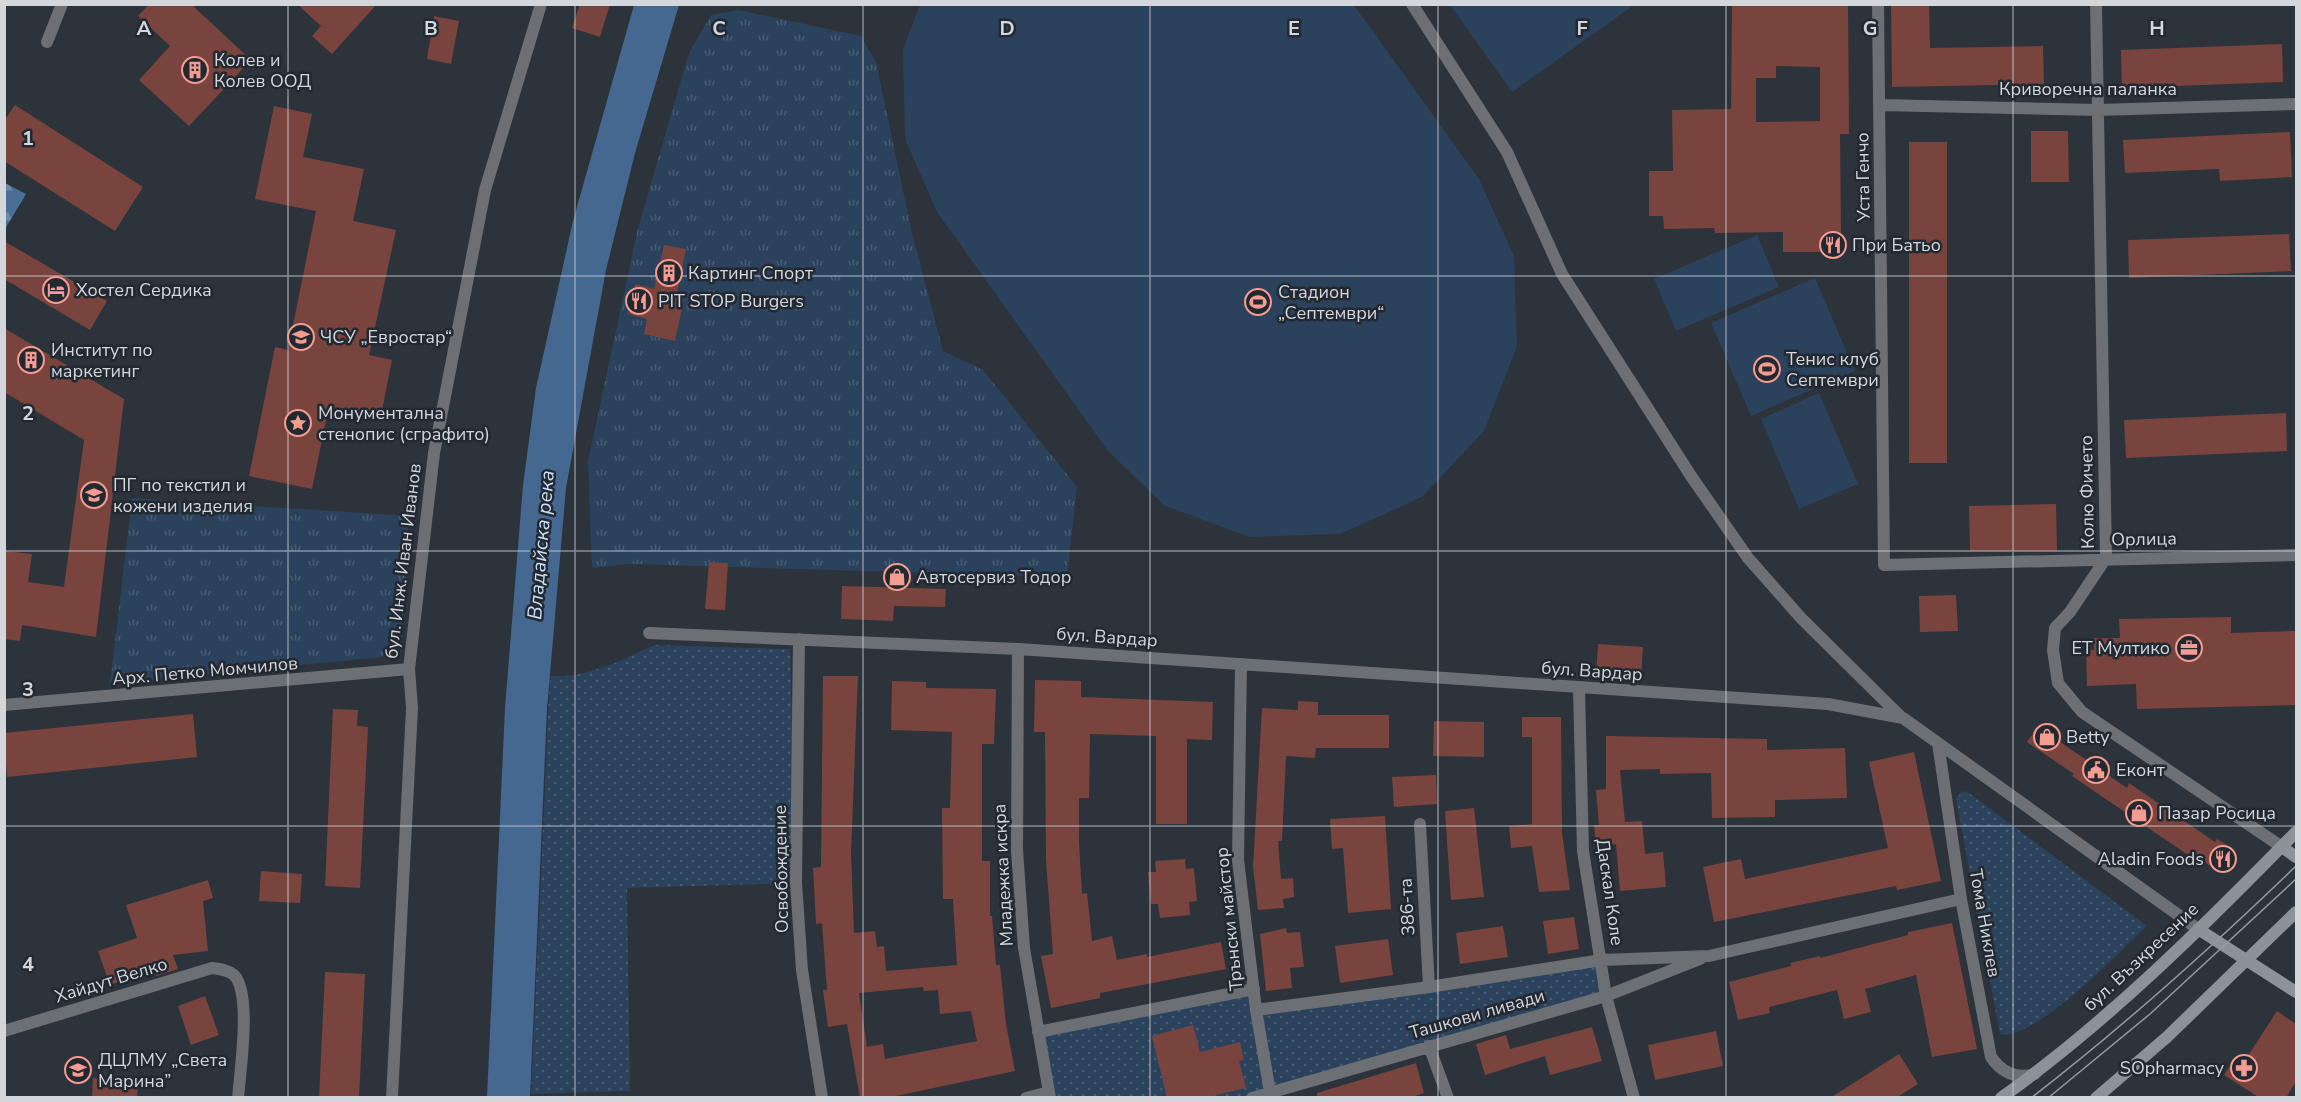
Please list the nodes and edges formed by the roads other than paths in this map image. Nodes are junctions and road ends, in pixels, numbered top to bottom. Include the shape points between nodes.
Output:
1 (62, 4) edge
2 (541, 4) edge
3 (1412, 4) edge
4 (1878, 4) edge
5 (2096, 4) edge
6 (47, 42) dead end
7 (2296, 104) edge
8 (1880, 105) junction
9 (2098, 110) junction
10 (2296, 555) edge
11 (2106, 558) junction
12 (1884, 565) joint
13 (649, 633) dead end
14 (799, 639) junction
15 (1018, 649) junction
16 (1241, 664) junction
17 (409, 669) junction
18 (1579, 689) junction
19 (4, 705) edge
20 (1903, 718) junction
21 (1938, 743) junction
22 (1420, 824) dead end
23 (2296, 832) edge
24 (2282, 847) junction
25 (2296, 857) edge
26 (1961, 899) junction
27 (2296, 912) edge
28 (2198, 929) junction
29 (1709, 956) junction
30 (1602, 960) junction
31 (2247, 962) junction
32 (1429, 987) junction
33 (1254, 989) junction
34 (2296, 992) edge
35 (1606, 996) junction
36 (1256, 1010) junction
37 (4, 1031) edge
38 (1038, 1032) junction
39 (1429, 1046) junction
40 (2035, 1074) junction
41 (1050, 1095) edge
42 (1270, 1095) edge
43 (238, 1098) edge
44 (392, 1098) edge
45 (822, 1098) edge
46 (1026, 1098) edge
47 (1252, 1098) edge
48 (1448, 1098) edge
49 (1634, 1098) edge
50 (2001, 1098) edge
51 (2096, 1098) edge

1 - 6 street
2 - 17 street, бул. Инж. Иван Иванов via 485,190 434,453
3 - 20 street via 1507,152 1562,274 1691,476 1748,558 1801,618
4 - 8 street, Уста Генчо
5 - 9 street, Колю Фичето
7 - 9 street, Криворечна паланка
8 - 9 street, Криворечна паланка
8 - 12 street, Уста Генчо
9 - 11 street, Колю Фичето
10 - 11 street, Орлица
11 - 12 street, Орлица
11 - 24 street, Колю Фичето via 2055,628 2053,650 2058,683 2082,712
13 - 14 street, бул. Вардар
14 - 15 street, бул. Вардар
14 - 45 street, Освобождение via 796,883 804,981
15 - 16 street, бул. Вардар
15 - 38 street, Младежка искра via 1017,850 1024,948
16 - 18 street, бул. Вардар
16 - 33 street, Трънски майстор via 1238,860
17 - 19 street, Арх. Петко Момчилов
17 - 44 street, бул. Инж. Иван Иванов via 412,708
18 - 20 street, бул. Вардар via 1828,704
18 - 30 street, Даскал Коле via 1583,851
20 - 21 street, бул. Вардар
21 - 26 street, Тома Никлев
21 - 28 street, бул. Вардар
22 - 32 street, 386-та
23 - 24 main road, бул. Възкресение
24 - 25 main road
24 - 28 main road, бул. Възкресение
26 - 29 street, Ташкови ливади
26 - 40 street, Тома Никлев via 1991,1057 2015,1076
27 - 31 main road
28 - 31 main road, бул. Вардар
28 - 40 main road, бул. Възкресение via 2134,992
29 - 30 street, Ташкови ливади
29 - 35 street, Ташкови ливади
30 - 32 street, Ташкови ливади
30 - 35 street, Даскал Коле
31 - 34 main road, бул. Вардар
31 - 51 main road
32 - 36 street, Ташкови ливади
33 - 36 street, Трънски майстор
33 - 38 street
35 - 39 street, Ташкови ливади
35 - 49 street, Даскал Коле
36 - 42 street, Трънски майстор
37 - 43 street, Хайдут Велко via 212,968 227,971 239,982 242,992
38 - 41 street, Младежка искра
39 - 42 street, Ташкови ливади
39 - 48 street
40 - 50 main road, бул. Възкресение
41 - 46 street
42 - 47 street, Ташкови ливади

